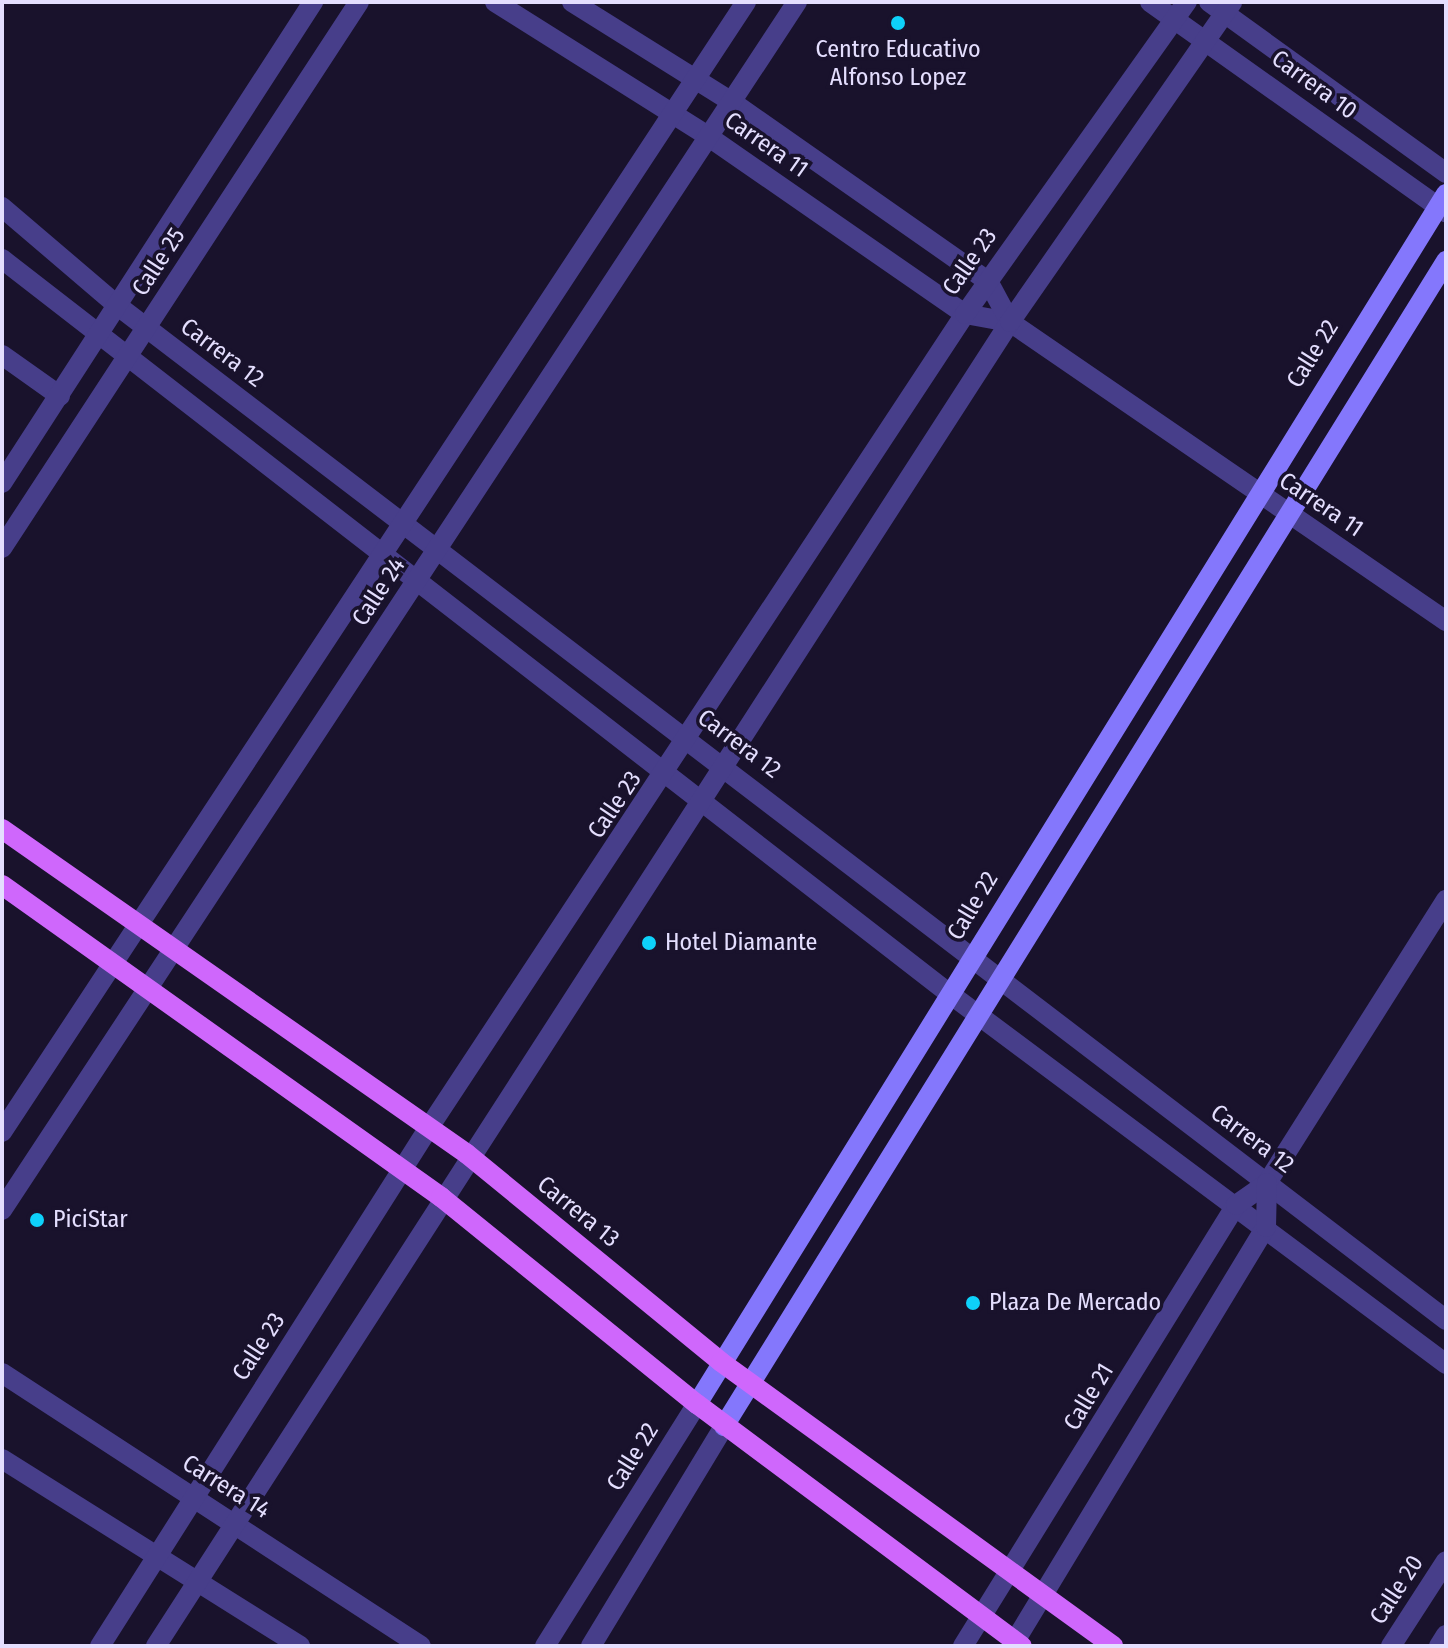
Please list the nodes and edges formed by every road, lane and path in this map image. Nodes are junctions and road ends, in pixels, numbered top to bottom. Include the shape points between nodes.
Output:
1 (313, 2) edge
2 (359, 2) edge
3 (495, 2) edge
4 (572, 2) edge
5 (746, 2) edge
6 (797, 2) edge
7 (1150, 2) edge
8 (1187, 2) edge
9 (1222, 6) edge
10 (1175, 19) junction
11 (1205, 39) junction
12 (697, 80) junction
13 (732, 102) junction
14 (675, 114) junction
15 (709, 137) junction
16 (1446, 173) edge
17 (1443, 204) edge
18 (2, 207) edge
19 (2, 259) edge
20 (1446, 261) edge
21 (988, 281) junction
22 (118, 306) junction
23 (965, 314) junction
24 (1010, 322) junction
25 (147, 328) junction
26 (97, 339) junction
27 (2, 355) edge
28 (126, 361) junction
29 (60, 396) junction
30 (2, 483) edge
31 (1257, 493) junction
32 (1288, 515) junction
33 (403, 525) junction
34 (2, 548) edge
35 (439, 549) junction
36 (384, 553) junction
37 (419, 580) junction
38 (1446, 621) edge
39 (691, 740) junction
40 (725, 765) junction
41 (667, 774) junction
42 (702, 799) junction
43 (2, 829) edge
44 (2, 885) edge
45 (1446, 900) edge
46 (138, 926) junction
47 (173, 950) junction
48 (972, 959) junction
49 (114, 962) junction
50 (1004, 982) junction
51 (148, 988) junction
52 (950, 994) junction
53 (981, 1014) junction
54 (428, 1129) junction
55 (2, 1132) edge
56 (467, 1154) junction
57 (403, 1170) junction
58 (1267, 1183) junction
59 (441, 1197) junction
60 (1236, 1205) junction
61 (2, 1210) edge
62 (1266, 1227) junction
63 (1446, 1320) edge
64 (721, 1362) junction
65 (1446, 1364) edge
66 (2, 1373) edge
67 (754, 1383) junction
68 (697, 1404) junction
69 (724, 1426) junction
70 (2, 1459) edge
71 (194, 1498) junction
72 (233, 1522) junction
73 (156, 1559) junction
74 (1446, 1561) edge
75 (1011, 1574) junction
76 (197, 1585) junction
77 (1043, 1597) junction
78 (981, 1619) junction
79 (1446, 1635) edge
80 (1017, 1644) edge
81 (100, 1646) edge
82 (156, 1646) edge
83 (300, 1646) edge
84 (421, 1646) edge
85 (545, 1646) edge
86 (591, 1646) edge
87 (963, 1646) edge
88 (1113, 1646) edge
89 (1391, 1646) edge
90 (1439, 1646) edge

1 - 22 street, Calle 25
2 - 25 street, Calle 25
3 - 14 street, Carrera 11
4 - 12 street, Carrera 11
5 - 12 street, Calle 24
6 - 13 street, Calle 24
7 - 10 street, Carrera 10
8 - 10 street, Calle 23
9 - 11 street
9 - 16 street, Carrera 10
10 - 11 street, Carrera 10
10 - 21 street, Calle 23
11 - 17 street, Carrera 10
11 - 24 street
12 - 13 street, Carrera 11
12 - 14 street, Calle 24
13 - 15 street, Calle 24
13 - 21 street, Carrera 11
14 - 15 street, Carrera 11
14 - 33 street, Calle 24
15 - 23 street, Carrera 11
15 - 35 street, Calle 24
17 - 31 street, Calle 22
18 - 22 street, Carrera 12
19 - 26 street
20 - 32 street
21 - 23 street, Calle 23
21 - 24 street, Carrera 11
22 - 25 street, Carrera 12
22 - 26 street, Calle 25
23 - 24 street, Carrera 11
23 - 39 street, Calle 23
24 - 31 street, Carrera 11
24 - 40 street
25 - 28 street, Calle 25
25 - 33 street, Carrera 12
26 - 28 street
26 - 29 street, Calle 25
27 - 29 street
28 - 34 street, Calle 25
28 - 36 street
29 - 30 street, Calle 25
31 - 32 street, Carrera 11
31 - 48 street, Calle 22
32 - 38 street, Carrera 11
32 - 50 street
33 - 35 street, Carrera 12
33 - 36 street, Calle 24
35 - 37 street, Calle 24
35 - 39 street, Carrera 12
36 - 37 street
36 - 46 street, Calle 24
37 - 41 street
37 - 47 street, Calle 24
39 - 40 street, Carrera 12
39 - 41 street, Calle 23
40 - 42 street
40 - 48 street, Carrera 12
41 - 42 street
41 - 54 street, Calle 23
42 - 52 street
42 - 56 street
43 - 46 main road, Carrera 13
44 - 49 main road
45 - 58 street, Calle 21
46 - 47 main road, Carrera 13
46 - 49 street, Calle 24
47 - 51 street, Calle 24
47 - 54 main road, Carrera 13
48 - 50 street, Carrera 12
48 - 52 street, Calle 22
49 - 51 main road
49 - 55 street, Calle 24
50 - 53 street
50 - 58 street, Carrera 12
51 - 57 main road
51 - 61 street, Calle 24
52 - 53 street
52 - 64 street, Calle 22
53 - 60 street
53 - 67 street
54 - 56 main road, Carrera 13
54 - 57 street, Calle 23
56 - 59 street
56 - 64 main road, Carrera 13
57 - 59 main road
57 - 71 street, Calle 23
58 - 60 street, Calle 21
58 - 62 street
58 - 63 street, Carrera 12
59 - 68 main road
59 - 72 street
60 - 62 street
60 - 75 street, Calle 21
62 - 65 street
62 - 77 street
64 - 67 main road, Carrera 13
64 - 68 street, Calle 22
66 - 71 street, Carrera 14
67 - 69 street
67 - 75 main road, Carrera 13
68 - 69 main road
68 - 85 street, Calle 22
69 - 78 main road
69 - 86 street
70 - 73 street
71 - 72 street, Carrera 14
71 - 73 street, Calle 23
72 - 76 street
72 - 84 street, Carrera 14
73 - 76 street
73 - 81 street, Calle 23
74 - 89 street, Calle 20
75 - 77 main road, Carrera 13
75 - 78 street, Calle 21
76 - 82 street
76 - 83 street
77 - 80 street
77 - 88 main road, Carrera 13
78 - 80 main road
78 - 87 street, Calle 21
79 - 90 street

